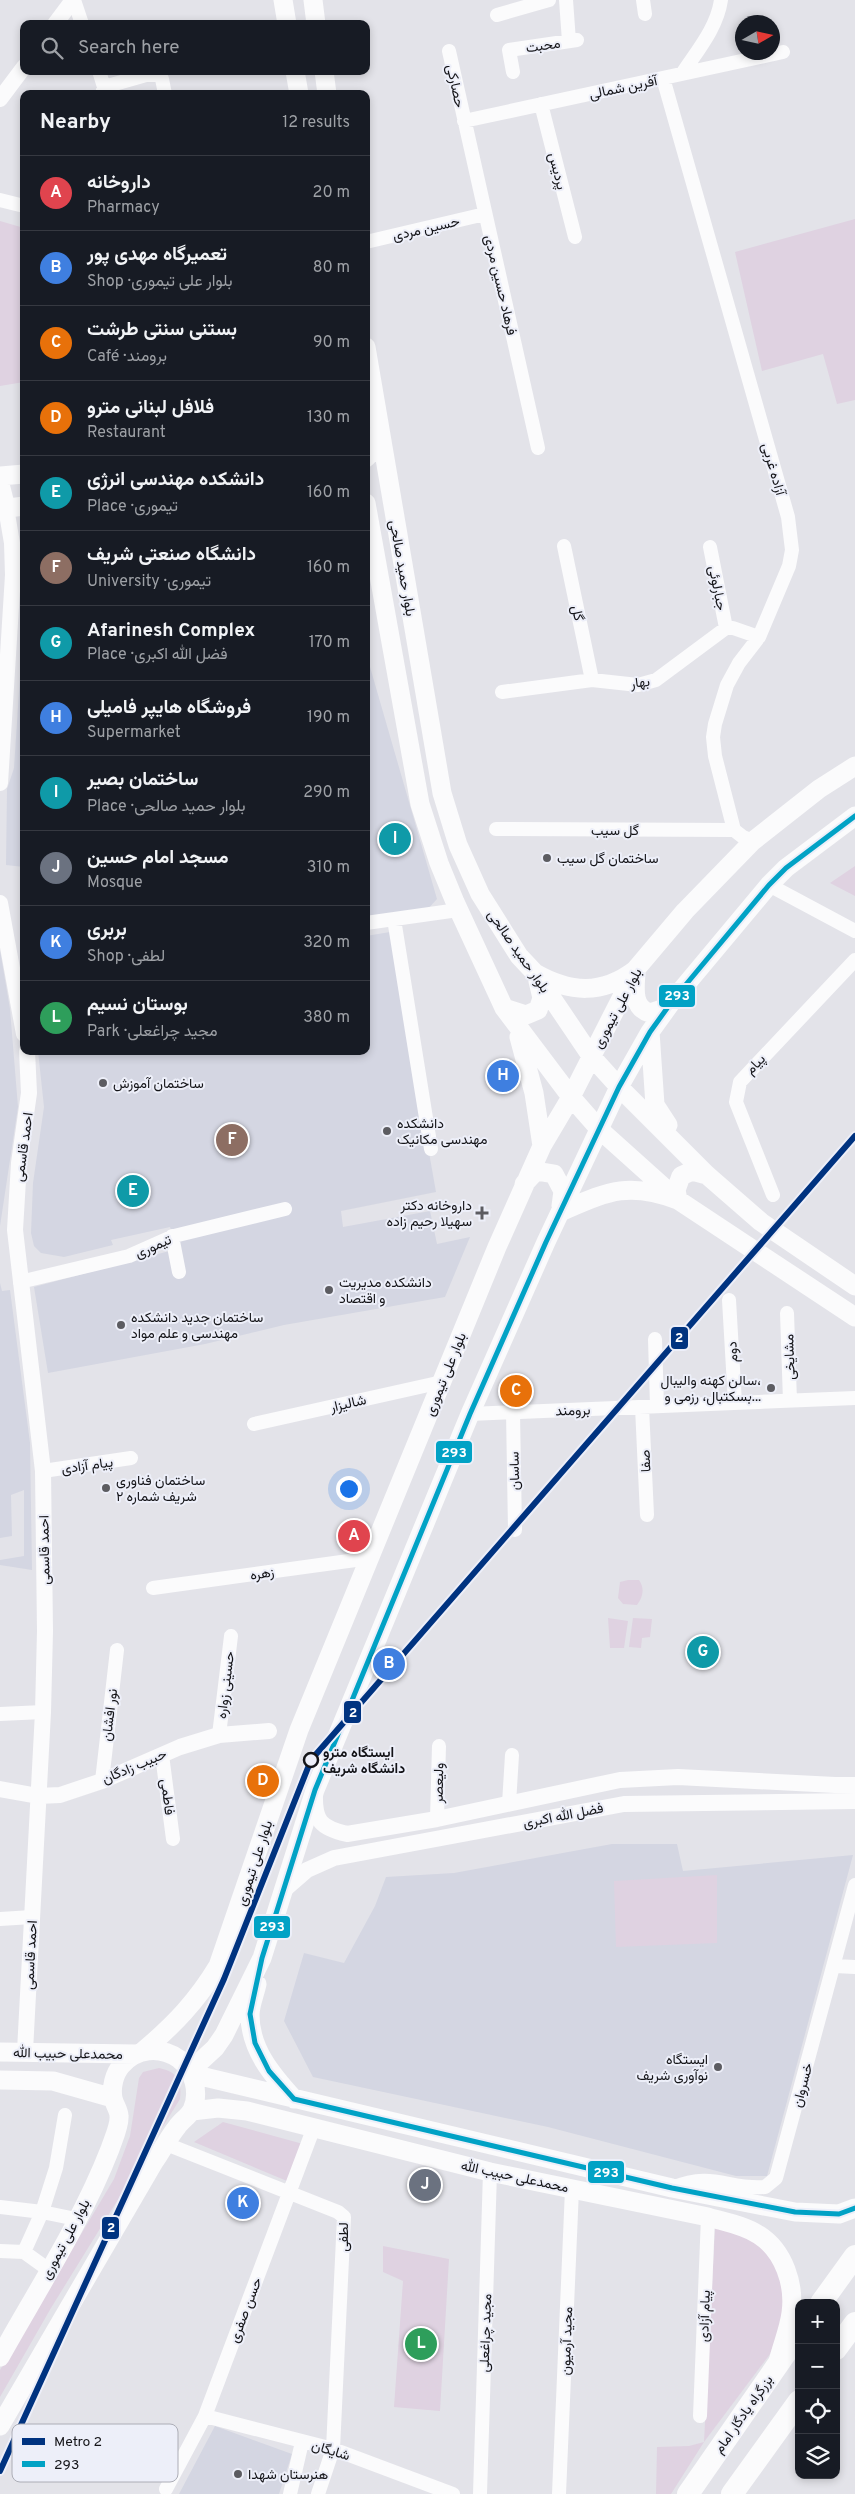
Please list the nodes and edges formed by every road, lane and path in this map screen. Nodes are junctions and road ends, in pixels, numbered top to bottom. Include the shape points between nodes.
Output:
1 (73, 0) edge
2 (283, 0) edge
3 (313, 0) edge
4 (549, 0) edge
5 (566, 0) edge
6 (721, 0) edge
7 (496, 15) dead end
8 (58, 20) edge
9 (80, 20) edge
10 (286, 20) edge
11 (316, 20) edge
12 (449, 51) dead end
13 (783, 52) dead end
14 (20, 72) edge
15 (513, 72) dead end
16 (682, 74) junction
17 (99, 75) edge
18 (149, 75) edge
19 (154, 75) edge
20 (296, 75) edge
21 (325, 75) edge
22 (663, 78) junction
23 (103, 90) edge
24 (164, 90) edge
25 (298, 90) edge
26 (326, 90) edge
27 (0, 99) edge
28 (541, 104) junction
29 (464, 121) junction
30 (0, 200) edge
31 (20, 205) edge
32 (485, 214) junction
33 (575, 238) dead end
34 (370, 241) edge
35 (370, 394) edge
36 (374, 439) edge
37 (538, 448) dead end
38 (20, 474) edge
39 (0, 476) edge
40 (0, 484) edge
41 (10, 508) edge
42 (370, 544) edge
43 (564, 546) dead end
44 (710, 547) dead end
45 (18, 574) edge
46 (726, 628) junction
47 (759, 637) junction
48 (592, 680) junction
49 (502, 692) dead end
50 (855, 766) edge
51 (0, 776) edge
52 (0, 783) edge
53 (855, 816) edge
54 (496, 829) dead end
55 (734, 830) junction
56 (753, 841) junction
57 (769, 886) junction
58 (0, 903) edge
59 (458, 910) junction
60 (394, 920) junction
61 (370, 923) edge
62 (855, 931) edge
63 (855, 960) edge
64 (636, 969) junction
65 (535, 973) junction
66 (19, 975) edge
67 (673, 1000) junction
68 (504, 1008) junction
69 (516, 1026) junction
70 (650, 1032) junction
71 (26, 1055) edge
72 (591, 1056) junction
73 (619, 1087) junction
74 (571, 1097) junction
75 (600, 1130) junction
76 (542, 1146) junction
77 (431, 1149) dead end
78 (707, 1175) junction
79 (523, 1186) junction
80 (772, 1195) dead end
81 (678, 1200) junction
82 (285, 1209) dead end
83 (560, 1212) junction
84 (172, 1236) junction
85 (179, 1272) dead end
86 (20, 1282) junction
87 (855, 1286) edge
88 (729, 1300) dead end
89 (787, 1313) dead end
90 (855, 1317) edge
91 (655, 1339) dead end
92 (442, 1382) junction
93 (855, 1398) edge
94 (790, 1401) junction
95 (734, 1403) junction
96 (657, 1406) junction
97 (642, 1407) junction
98 (513, 1412) junction
99 (470, 1414) junction
100 (254, 1424) dead end
101 (131, 1458) dead end
102 (43, 1471) junction
103 (647, 1515) dead end
104 (515, 1530) dead end
105 (370, 1558) junction
106 (153, 1588) dead end
107 (231, 1636) dead end
108 (116, 1650) dead end
109 (43, 1712) junction
110 (0, 1714) edge
111 (269, 1731) dead end
112 (219, 1735) junction
113 (439, 1746) dead end
114 (162, 1755) junction
115 (512, 1755) dead end
116 (102, 1781) junction
117 (855, 1784) edge
118 (580, 1788) junction
119 (0, 1789) edge
120 (315, 1790) junction
121 (38, 1796) junction
122 (855, 1801) edge
123 (509, 1804) junction
124 (583, 1811) junction
125 (437, 1819) junction
126 (347, 1834) junction
127 (173, 1839) dead end
128 (353, 1856) junction
129 (855, 1885) edge
130 (284, 1890) junction
131 (32, 1917) junction
132 (0, 1919) edge
133 (262, 1958) junction
134 (835, 1966) junction
135 (855, 1967) edge
136 (25, 2051) junction
137 (0, 2052) edge
138 (140, 2053) junction
139 (191, 2072) junction
140 (0, 2080) edge
141 (112, 2098) junction
142 (294, 2099) junction
143 (192, 2111) junction
144 (65, 2116) dead end
145 (314, 2127) junction
146 (166, 2144) junction
147 (555, 2161) junction
148 (490, 2172) junction
149 (549, 2184) junction
150 (672, 2188) junction
151 (572, 2189) junction
152 (290, 2194) junction
153 (0, 2207) edge
154 (855, 2208) edge
155 (42, 2212) junction
156 (708, 2217) junction
157 (76, 2219) junction
158 (0, 2251) edge
159 (24, 2252) junction
160 (855, 2256) edge
161 (49, 2270) junction
162 (824, 2299) edge
163 (855, 2323) edge
164 (795, 2340) edge
165 (840, 2344) edge
166 (0, 2357) edge
167 (778, 2363) junction
168 (795, 2407) edge
169 (205, 2416) junction
170 (700, 2416) dead end
171 (0, 2426) edge
172 (302, 2442) junction
173 (333, 2450) junction
174 (178, 2467) edge
175 (170, 2482) edge
176 (166, 2489) dead end
177 (290, 2494) edge
178 (318, 2494) edge
179 (453, 2494) edge
180 (480, 2494) edge
181 (559, 2494) edge
182 (688, 2494) edge
183 (732, 2494) edge

1 - 8 street
1 - 9 street
2 - 10 main road
3 - 11 main road
4 - 7 street
5 - 15 street, محبت via 573,41 509,50
6 - 16 street via 713,26
12 - 29 street, حصارکی
13 - 16 street, آفرین شمالی
14 - 27 street
16 - 22 street, آفرین شمالی
17 - 23 street
18 - 23 street
19 - 24 street via 162,79
20 - 25 main road
21 - 26 main road
22 - 28 street, آفرین شمالی
22 - 47 street, آزاده غربی via 788,517 792,550 789,566
28 - 29 street, آفرین شمالی
28 - 33 street, پردیس
29 - 32 street, فرهاد حسین مردی
30 - 31 street
32 - 34 street, حسین مردی
32 - 37 street, فرهاد حسین مردی
35 - 36 main road, بلوار حمید صالحی
36 - 65 main road, بلوار حمید صالحی via 442,793 458,845 480,894 519,956
38 - 39 main road
40 - 41 main road
41 - 45 street
42 - 59 main road, بلوار حمید صالحی via 420,804 438,863
43 - 48 street, گل
44 - 46 street, جبارلوئی
45 - 51 street
46 - 47 street
46 - 48 street, بهار via 656,680 638,685
47 - 55 street, آزاده غربی via 727,685 713,737
48 - 49 street, بهار
50 - 56 main road, بلوار علی تیموری via 819,789
51 - 52 street
53 - 57 main road via 786,868
54 - 55 street, گل سیب
55 - 56 street
56 - 64 main road, بلوار علی تیموری via 685,911
57 - 62 street
57 - 67 main road
58 - 66 street
59 - 60 street
59 - 68 main road, بلوار حمید صالحی
60 - 61 street
60 - 77 street
63 - 80 street, پیام via 740,1082 736,1102
64 - 65 main road via 620,981 586,989 550,982
64 - 67 main road via 636,1000 641,1009 650,1013
64 - 72 main road, بلوار علی تیموری
65 - 68 main road via 542,998 538,1010 526,1015
65 - 72 main road, بلوار حمید صالحی
67 - 70 main road
68 - 69 main road, بلوار حمید صالحی
69 - 74 main road, بلوار حمید صالحی
69 - 76 main road via 534,1093
70 - 73 main road
70 - 78 main road via 655,1105
71 - 86 street, احمد قاسمی via 29,1094 19,1163 15,1230
72 - 73 main road, بلوار حمید صالحی
72 - 74 main road, بلوار علی تیموری
73 - 75 main road
73 - 78 main road, بلوار حمید صالحی
74 - 75 main road, بلوار حمید صالحی
74 - 76 main road, بلوار علی تیموری
75 - 81 main road, بلوار حمید صالحی
75 - 83 main road
76 - 79 main road, بلوار علی تیموری
78 - 81 main road via 692,1171 685,1174 676,1190
78 - 87 main road, بلوار حمید صالحی via 761,1222
79 - 83 main road via 536,1171 554,1174 563,1191
79 - 92 main road, بلوار علی تیموری
81 - 83 main road via 657,1192 629,1188 600,1195
81 - 90 main road, بلوار حمید صالحی
82 - 84 street, تیموری
83 - 99 main road
84 - 85 street
84 - 86 street, تیموری via 134,1254
86 - 102 street, احمد قاسمی
88 - 95 street, دوم
89 - 94 street, مشایخی
91 - 96 street
92 - 100 street, شالیزار
92 - 105 main road, بلوار علی تیموری
93 - 94 street, برومند
94 - 95 street, برومند
95 - 96 street, برومند
96 - 97 street, برومند
97 - 98 street, برومند
97 - 103 street, صفا
98 - 99 street, برومند
98 - 104 street, ساسان
99 - 120 main road
101 - 102 street, پیام آزادی
102 - 109 street, احمد قاسمی
105 - 106 street, زهره
105 - 138 main road, بلوار علی تیموری via 299,1730 218,1966 202,1994 169,2030
107 - 112 street, حسینی زواره
108 - 116 street, نور افشان
109 - 110 street
109 - 121 street, احمد قاسمی
111 - 112 street, حبیب زادگان
112 - 114 street, حبیب زادگان
113 - 125 street, ولیعصر
114 - 116 street, حبیب زادگان
114 - 127 street, فاطمی
115 - 123 street
116 - 121 street, حبیب زادگان via 60,1795
117 - 118 street, فضل الله اکبری via 835,1786 678,1777 620,1780
118 - 123 street, فضل الله اکبری
118 - 124 street
119 - 121 street, حبیب زادگان
120 - 126 street via 316,1816 334,1831
120 - 130 main road
121 - 131 street, احمد قاسمی
122 - 124 street, فضل الله اکبری via 669,1802 624,1804
123 - 125 street, فضل الله اکبری
124 - 128 street, فضل الله اکبری
125 - 126 street, فضل الله اکبری
126 - 128 street via 344,1849
128 - 130 street, فضل الله اکبری via 334,1858 307,1870
129 - 134 street, خسروان
130 - 133 main road
131 - 132 street
131 - 136 street, احمد قاسمی
133 - 139 main road via 224,2035
133 - 142 main road via 250,2014 255,2043 269,2070
134 - 135 street
134 - 150 street, خسروان via 776,2178 765,2187 706,2180 689,2181
136 - 137 main road, محمدعلی حبیب الله
136 - 138 main road, محمدعلی حبیب الله
138 - 139 main road, محمدعلی حبیب الله via 157,2050 170,2053
138 - 141 main road, بلوار علی تیموری via 121,2066 115,2076
139 - 142 main road, محمدعلی حبیب الله
139 - 143 main road via 195,2086
140 - 141 main road, محمدعلی حبیب الله via 53,2081
141 - 157 main road, بلوار علی تیموری via 120,2116 109,2150
142 - 147 main road, محمدعلی حبیب الله
143 - 145 main road, محمدعلی حبیب الله via 218,2108 247,2111
143 - 146 main road
144 - 155 street via 56,2168
145 - 148 main road, محمدعلی حبیب الله
145 - 152 street, حسن صفری
146 - 152 street, لطفی
146 - 171 main road
147 - 149 main road
147 - 150 main road, محمدعلی حبیب الله
148 - 149 main road, محمدعلی حبیب الله
148 - 180 street, مجید چراغعلی
149 - 151 main road, محمدعلی حبیب الله
150 - 154 main road, محمدعلی حبیب الله via 795,2212 839,2214
151 - 156 main road, محمدعلی حبیب الله
151 - 181 street, مجید آرمیون
152 - 169 street, حسن صفری
152 - 173 street, لطفی via 344,2217
153 - 155 street
155 - 157 street
155 - 159 street
156 - 167 main road, محمدعلی حبیب الله via 743,2227 760,2236 785,2266 792,2287 791,2313
156 - 170 street, پیام آزادی
157 - 161 main road, بلوار علی تیموری
158 - 159 street
159 - 161 street
160 - 162 highway
161 - 166 main road, بلوار علی تیموری
163 - 165 highway
164 - 167 highway, بزرگراه یادگار امام
167 - 182 highway, بزرگراه یادگار امام
168 - 183 highway
169 - 172 street, شایگان
169 - 174 street, حسن صفری
172 - 173 street, شایگان
172 - 177 street
173 - 178 street
173 - 179 street, شایگان
175 - 176 street, حسن صفری

